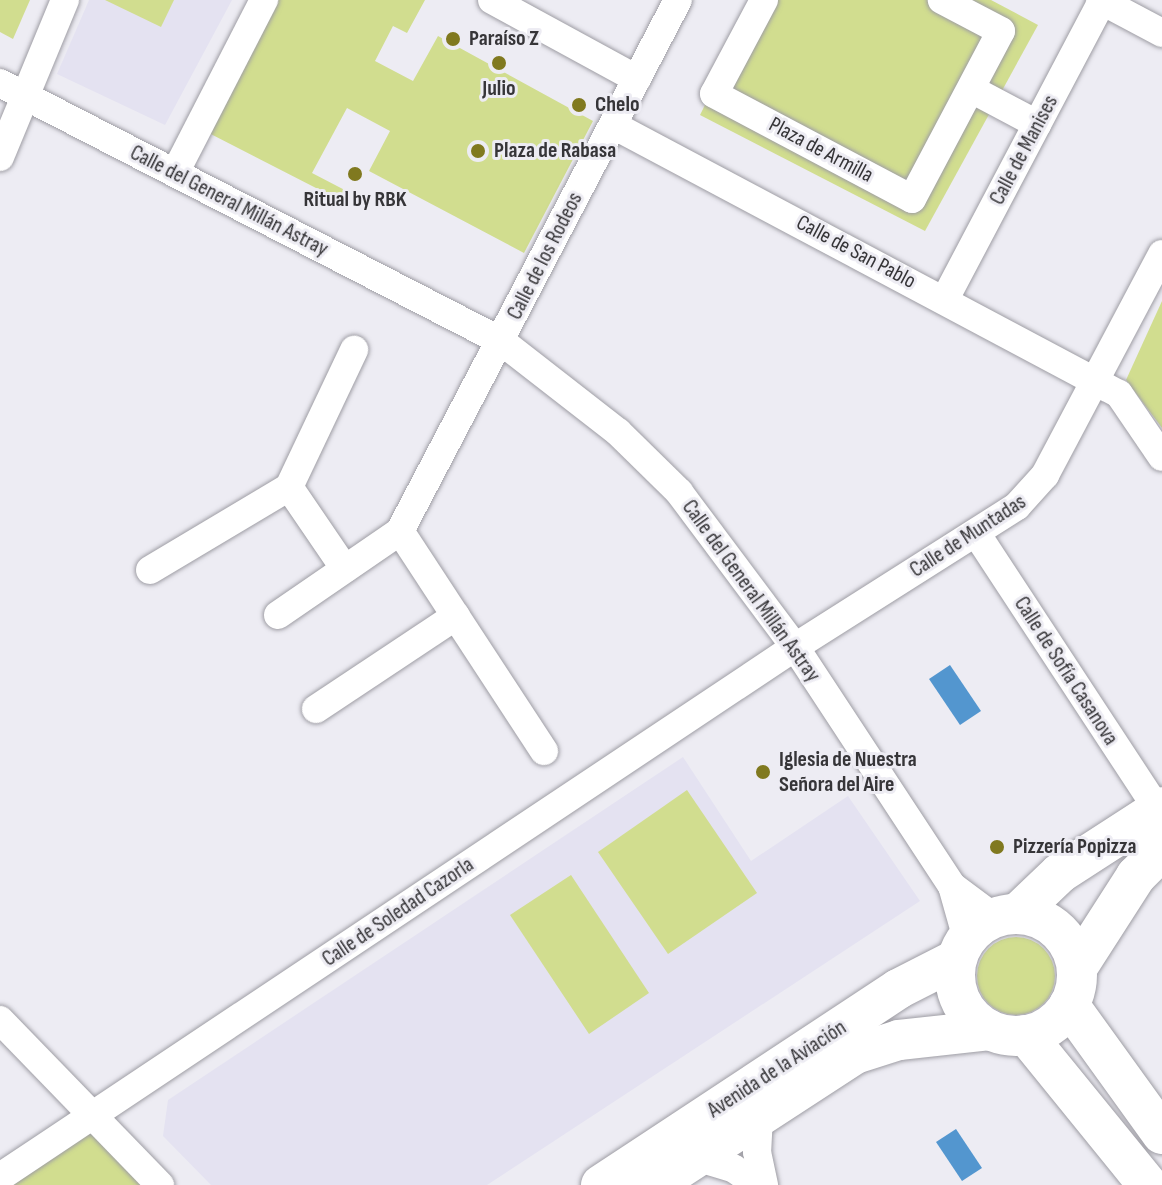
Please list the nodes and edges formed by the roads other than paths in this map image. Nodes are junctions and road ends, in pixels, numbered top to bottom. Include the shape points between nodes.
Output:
1 (65, 0) edge
2 (264, 0) edge
3 (492, 0) edge
4 (678, 0) edge
5 (764, 0) edge
6 (942, 0) edge
7 (1101, 1) edge
8 (1162, 33) edge
9 (637, 79) junction
10 (12, 89) edge
11 (971, 89) junction
12 (1037, 124) junction
13 (613, 125) junction
14 (0, 157) edge
15 (175, 173) junction
16 (1162, 254) edge
17 (945, 299) junction
18 (501, 341) junction
19 (354, 350) dead end
20 (1098, 382) junction
21 (1162, 457) edge
22 (289, 487) junction
23 (400, 531) junction
24 (976, 533) junction
25 (345, 569) junction
26 (150, 570) dead end
27 (278, 615) dead end
28 (456, 616) junction
29 (795, 647) junction
30 (316, 709) dead end
31 (544, 751) dead end
32 (1160, 808) edge
33 (1162, 850) edge
34 (984, 933) junction
35 (1073, 986) junction
36 (0, 1020) edge
37 (1007, 1032) junction
38 (93, 1116) junction
39 (759, 1116) junction
40 (1162, 1134) edge
41 (696, 1157) junction
42 (0, 1177) edge
43 (160, 1185) edge
44 (601, 1185) edge
45 (654, 1185) edge
46 (757, 1185) edge
47 (764, 1185) edge
48 (1148, 1185) edge

1 - 10 street
2 - 15 street
3 - 9 street
4 - 9 street, Calle de los Rodeos
5 - 11 street, Plaza de Armilla via 714,94 912,199
6 - 11 street, Plaza de Armilla via 1001,31
7 - 8 street
7 - 12 street, Calle de Manises
9 - 13 street, Calle de los Rodeos
10 - 14 street
10 - 15 street, Calle del General Millán Astray
11 - 12 street
12 - 17 street, Calle de Manises
13 - 17 street, Calle de San Pablo
13 - 18 street, Calle de los Rodeos
15 - 18 street, Calle del General Millán Astray
16 - 20 street, Calle de Muntadas
17 - 20 street, Calle de San Pablo
18 - 23 street
18 - 29 street, Calle del General Millán Astray via 618,432 679,492
19 - 22 street
20 - 21 street, Calle de San Pablo via 1119,394
20 - 24 street, Calle de Muntadas via 1034,492
22 - 25 street
22 - 26 street
23 - 25 street
23 - 28 street
24 - 29 street, Calle de Muntadas
24 - 32 street, Calle de Sofía Casanova
25 - 27 street
28 - 30 street
28 - 31 street
29 - 34 street, Calle del General Millán Astray
29 - 38 street, Calle de Soledad Cazorla
32 - 34 main road, Avenida de la Aviación via 1060,873
33 - 35 main road via 1136,876
34 - 35 main road via 1050,925 1063,937
34 - 37 main road via 955,976 964,1008
34 - 44 main road, Avenida de la Aviación
35 - 37 main road via 1051,1025
35 - 40 main road
36 - 38 street
37 - 39 main road, Avenida de la Aviación via 879,1044
37 - 48 main road
38 - 42 street, Calle de Soledad Cazorla
38 - 43 street
39 - 41 main road, Avenida de la Aviación
39 - 47 street via 757,1152
41 - 45 main road, Avenida de la Aviación
41 - 46 street via 733,1168

